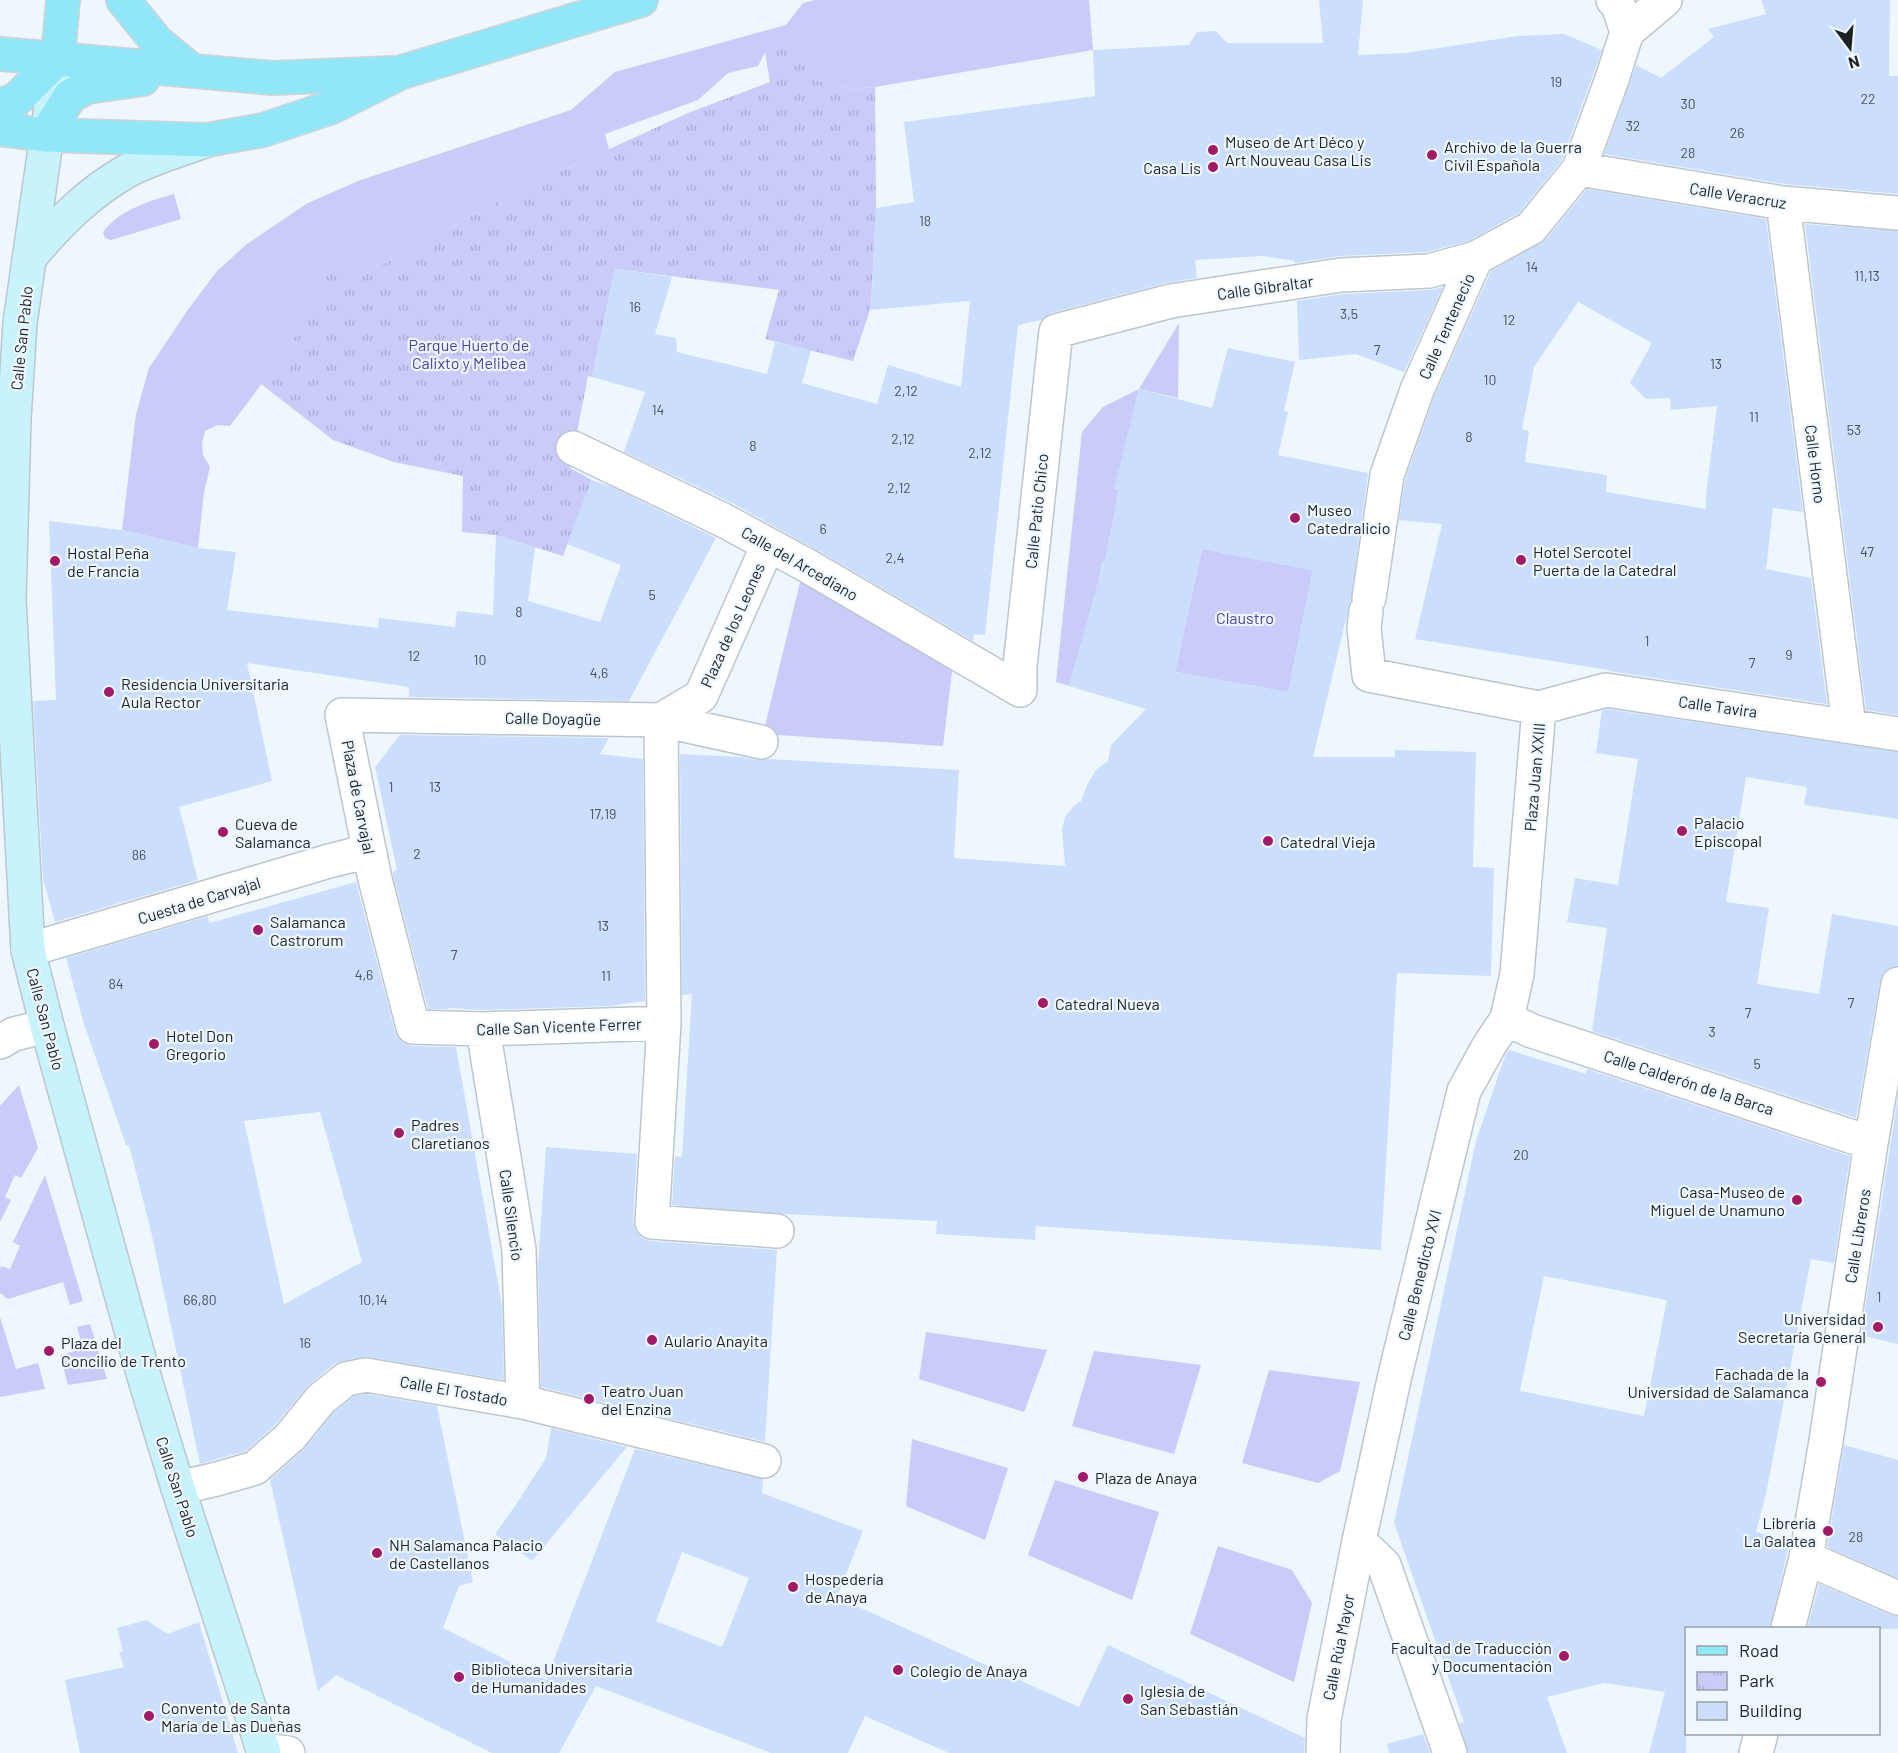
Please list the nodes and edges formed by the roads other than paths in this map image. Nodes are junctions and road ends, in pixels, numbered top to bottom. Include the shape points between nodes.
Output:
1 (63, 0) edge
2 (123, 0) edge
3 (641, 0) edge
4 (1613, 0) edge
5 (1665, 0) edge
6 (1627, 32) junction
7 (0, 54) edge
8 (58, 58) junction
9 (191, 70) junction
10 (402, 72) junction
11 (0, 105) edge
12 (0, 129) edge
13 (46, 135) junction
14 (207, 140) junction
15 (1579, 169) junction
16 (1783, 203) junction
17 (1898, 213) edge
18 (30, 257) junction
19 (1476, 258) junction
20 (20, 322) junction
21 (1056, 331) joint
22 (0, 358) edge
23 (0, 387) edge
24 (14, 419) junction
25 (573, 448) dead end
26 (768, 544) junction
27 (1369, 675) joint
28 (1020, 690) joint
29 (1539, 708) junction
30 (342, 715) joint
31 (661, 720) junction
32 (1849, 726) junction
33 (1898, 734) edge
34 (761, 742) dead end
35 (372, 865) junction
36 (28, 950) junction
37 (1898, 984) edge
38 (1507, 1018) junction
39 (664, 1023) junction
40 (47, 1026) junction
41 (483, 1029) junction
42 (0, 1042) edge
43 (1871, 1143) junction
44 (777, 1231) dead end
45 (523, 1402) junction
46 (764, 1461) dead end
47 (178, 1488) junction
48 (1359, 1541) junction
49 (1806, 1558) junction
50 (1898, 1598) edge
51 (1789, 1627) edge
52 (1761, 1735) edge
53 (272, 1752) edge
54 (1323, 1753) edge
55 (1450, 1753) edge
56 (1756, 1753) edge

1 - 8 main road
2 - 9 main road via 156,42
3 - 10 main road
4 - 6 street
5 - 6 street
6 - 15 street, Calle Tentenecio
7 - 8 main road
8 - 9 main road
8 - 11 main road via 16,100
8 - 13 main road, Calle San Pablo
9 - 10 main road via 273,78
9 - 13 main road via 87,87 70,96
10 - 14 main road via 333,108 263,129
12 - 13 main road
13 - 14 main road
13 - 18 main road, Calle San Pablo
14 - 18 main road via 126,172 81,203
15 - 16 street, Calle Veracruz
15 - 19 street, Calle Tentenecio via 1532,228
16 - 17 street, Calle Veracruz
16 - 32 street, Calle Horno
18 - 20 main road, Calle San Pablo
19 - 21 street, Calle Gibraltar via 1429,271 1341,275 1171,301
19 - 27 street, Calle Tentenecio via 1417,390 1387,475 1364,628
20 - 22 main road
20 - 24 main road, Calle San Pablo
21 - 28 street, Calle Patio Chico
23 - 24 main road
24 - 36 main road, Calle San Pablo via 9,600
25 - 26 street, Calle del Arcediano
26 - 28 street, Calle del Arcediano
26 - 31 street, Plaza de los Leones via 701,696
27 - 29 street, Plaza Juan XXIII
29 - 32 street, Calle Tavira via 1606,690
29 - 38 street, Plaza Juan XXIII via 1517,974
30 - 31 street, Calle Doyagüe
30 - 35 street, Plaza de Carvajal
31 - 34 street, Calle Doyagüe
31 - 39 street, Calle San Vicente Ferrer
32 - 33 street, Calle Tavira
35 - 36 street, Cuesta de Carvajal via 328,861
35 - 41 street, Calle San Vicente Ferrer via 413,1027
36 - 40 main road, Calle San Pablo
37 - 43 street, Calle Libreros
38 - 43 street, Calle Calderón de la Barca via 1532,1031
38 - 48 street, Calle Benedicto XVI via 1464,1091
39 - 41 street, Calle San Vicente Ferrer
39 - 44 street via 652,1222
40 - 42 street via 14,1034
40 - 47 main road, Calle San Pablo
41 - 45 street, Calle Silencio via 519,1250
43 - 49 street, Calle Libreros
45 - 46 street, Calle El Tostado
45 - 47 street, Calle El Tostado via 366,1375 346,1379 255,1468
47 - 53 main road, Calle San Pablo
48 - 54 street, Calle Rúa Mayor via 1324,1719
48 - 55 street via 1384,1565
49 - 50 street
49 - 51 street, Calle Libreros
52 - 56 street

